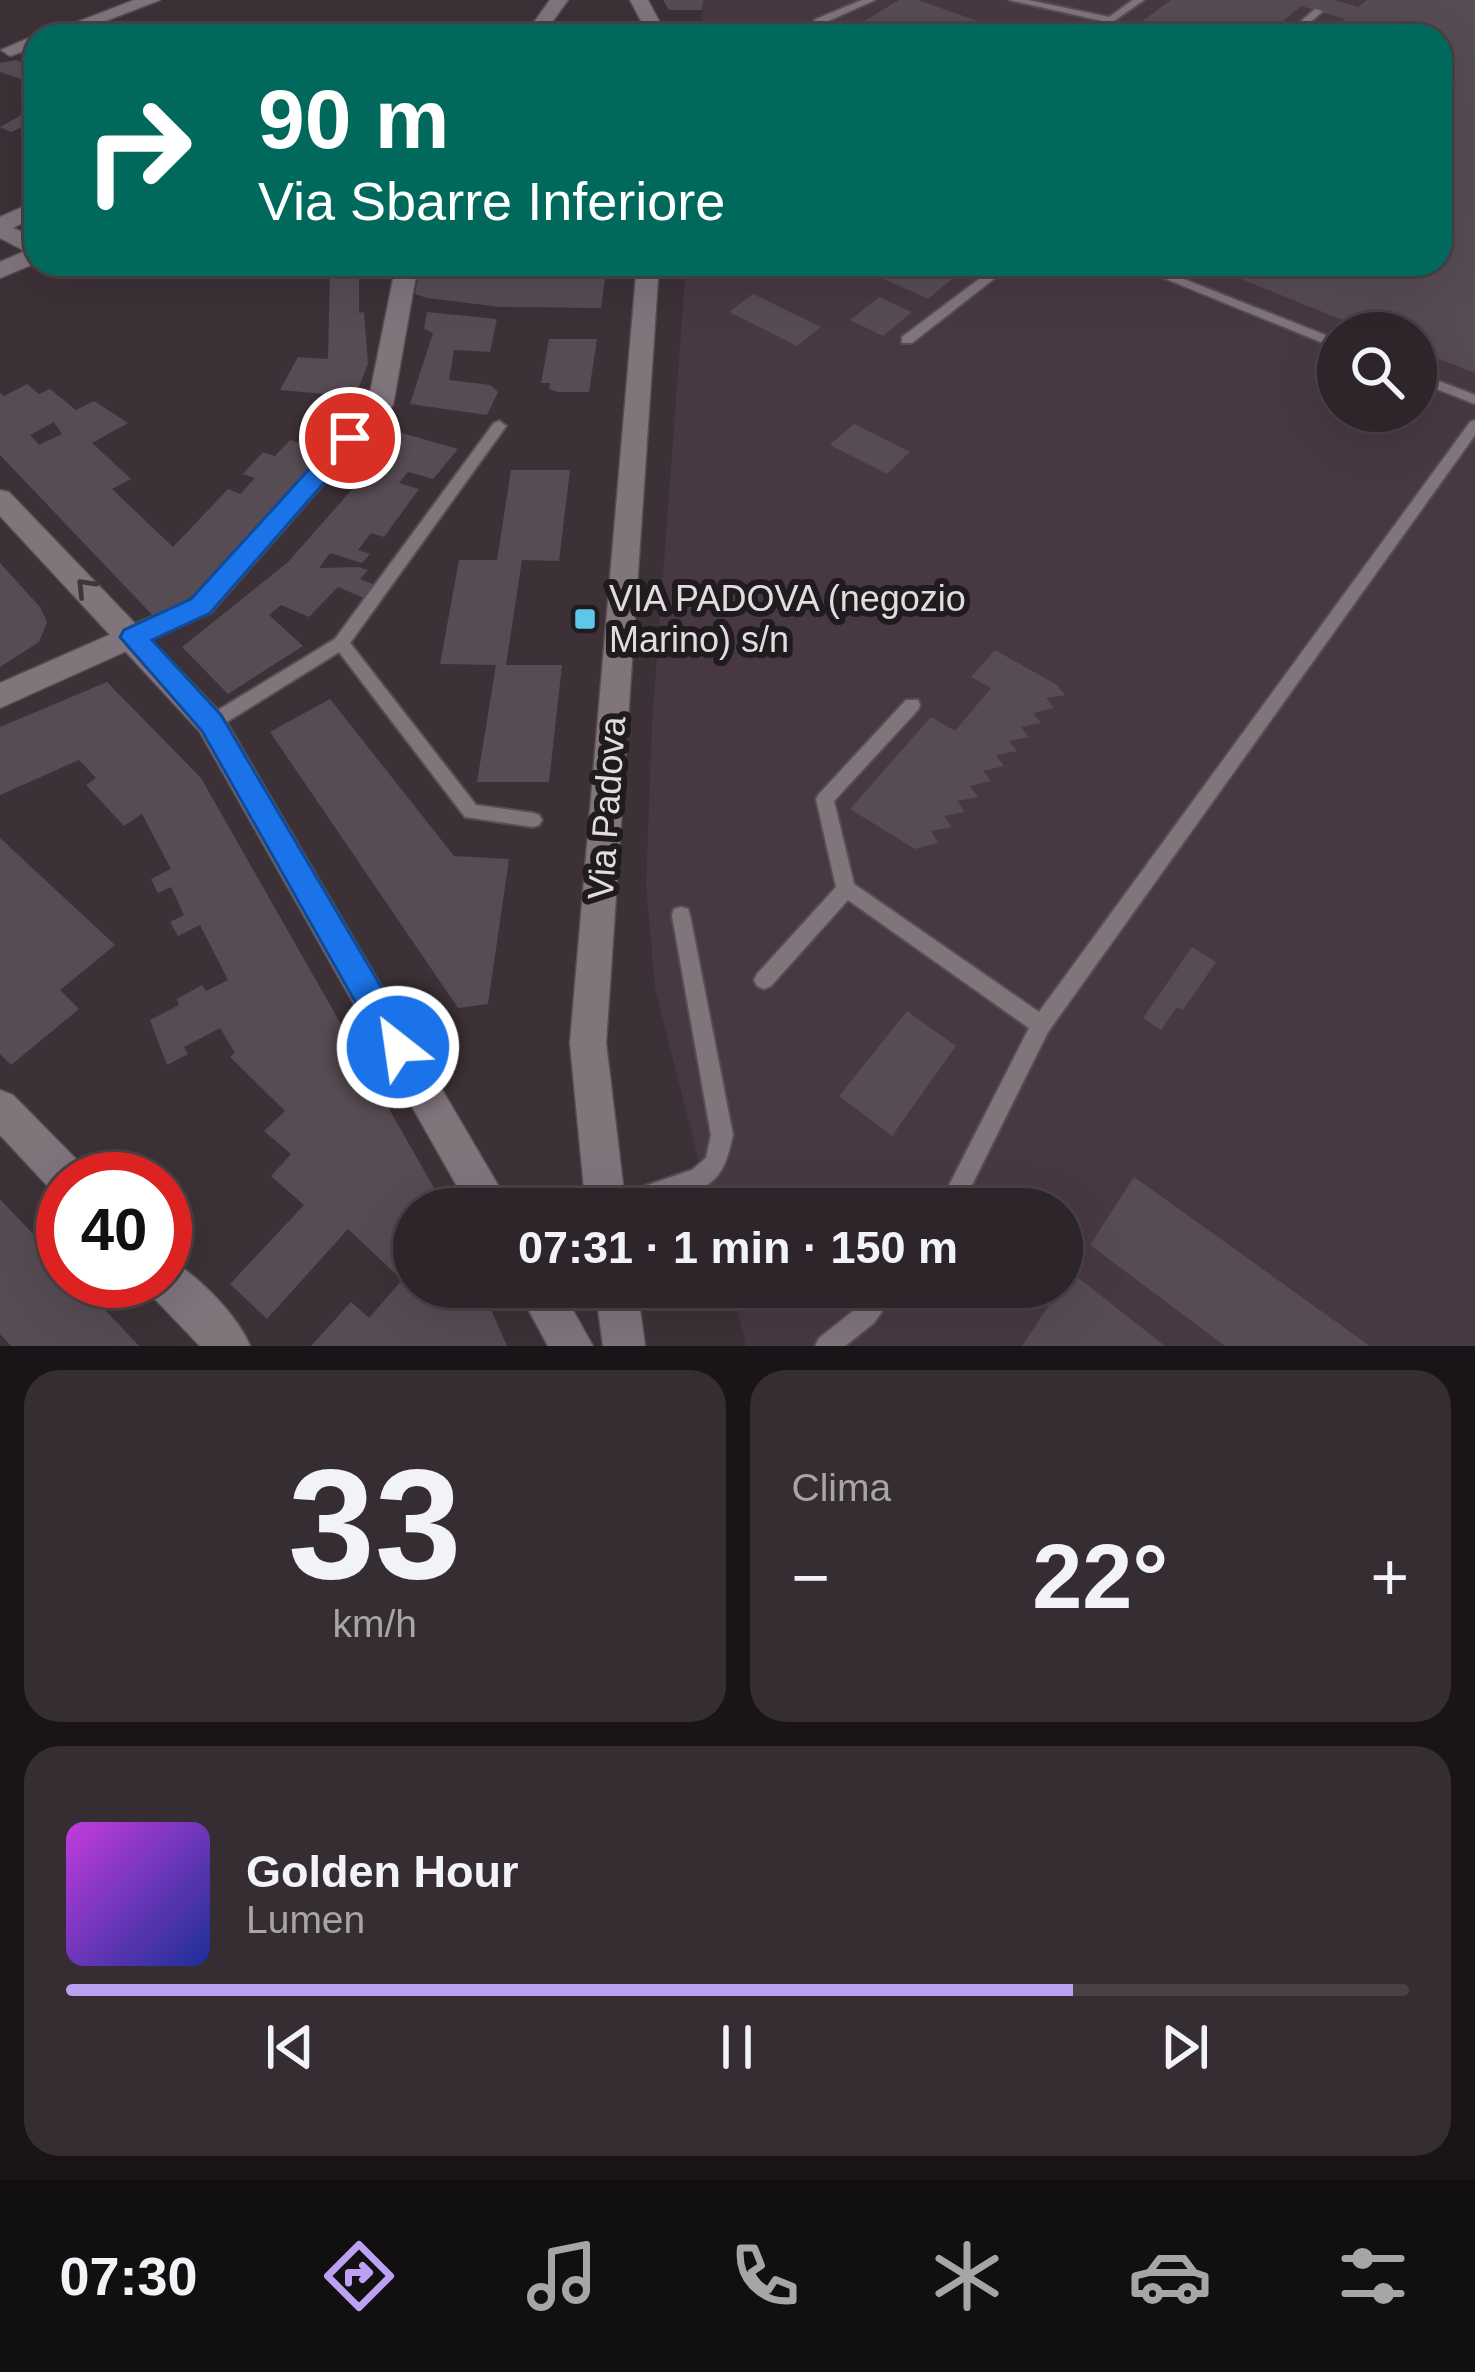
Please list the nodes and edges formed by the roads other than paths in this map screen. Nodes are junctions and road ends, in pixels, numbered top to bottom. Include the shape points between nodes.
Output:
1 (151, 0) edge
2 (869, 0) edge
3 (1014, 0) edge
4 (1139, 0) edge
5 (1318, 11) dead end
6 (84, 24) edge
7 (817, 24) edge
8 (1302, 24) edge
9 (24, 45) edge
10 (10, 50) dead end
11 (405, 276) edge
12 (647, 276) edge
13 (990, 276) edge
14 (1165, 276) edge
15 (1317, 337) edge
16 (907, 340) dead end
17 (1437, 385) edge
18 (1475, 400) edge
19 (1475, 425) edge
20 (499, 426) dead end
21 (0, 499) edge
22 (134, 637) junction
23 (341, 644) junction
24 (0, 695) edge
25 (912, 705) dead end
26 (212, 723) junction
27 (532, 820) dead end
28 (846, 889) junction
29 (681, 915) dead end
30 (764, 980) dead end
31 (1041, 1025) junction
32 (0, 1108) edge
33 (42, 1152) edge
34 (480, 1188) edge
35 (605, 1188) edge
36 (672, 1188) edge
37 (959, 1188) edge
38 (192, 1308) edge
39 (549, 1308) edge
40 (619, 1308) edge
41 (872, 1308) edge
42 (229, 1346) edge
43 (572, 1346) edge
44 (624, 1346) edge
45 (827, 1346) edge

1 - 6 street
2 - 7 lane
3 - 4 lane via 1111,20
5 - 8 lane
9 - 10 street
11 - 22 street via 380,405 200,606
12 - 35 street, Via Padova via 588,1043
13 - 16 lane
14 - 15 lane
17 - 18 lane
19 - 31 lane
20 - 23 lane
22 -> 21 street
22 - 24 street
22 - 26 street
23 - 26 lane
23 - 27 lane via 471,812
25 - 28 lane via 825,799
26 - 34 street
28 - 30 lane
28 - 31 lane
29 - 36 lane via 722,1136 715,1164
31 - 37 lane
32 - 33 street
38 - 42 street
39 - 43 street
40 - 44 street
41 - 45 lane

